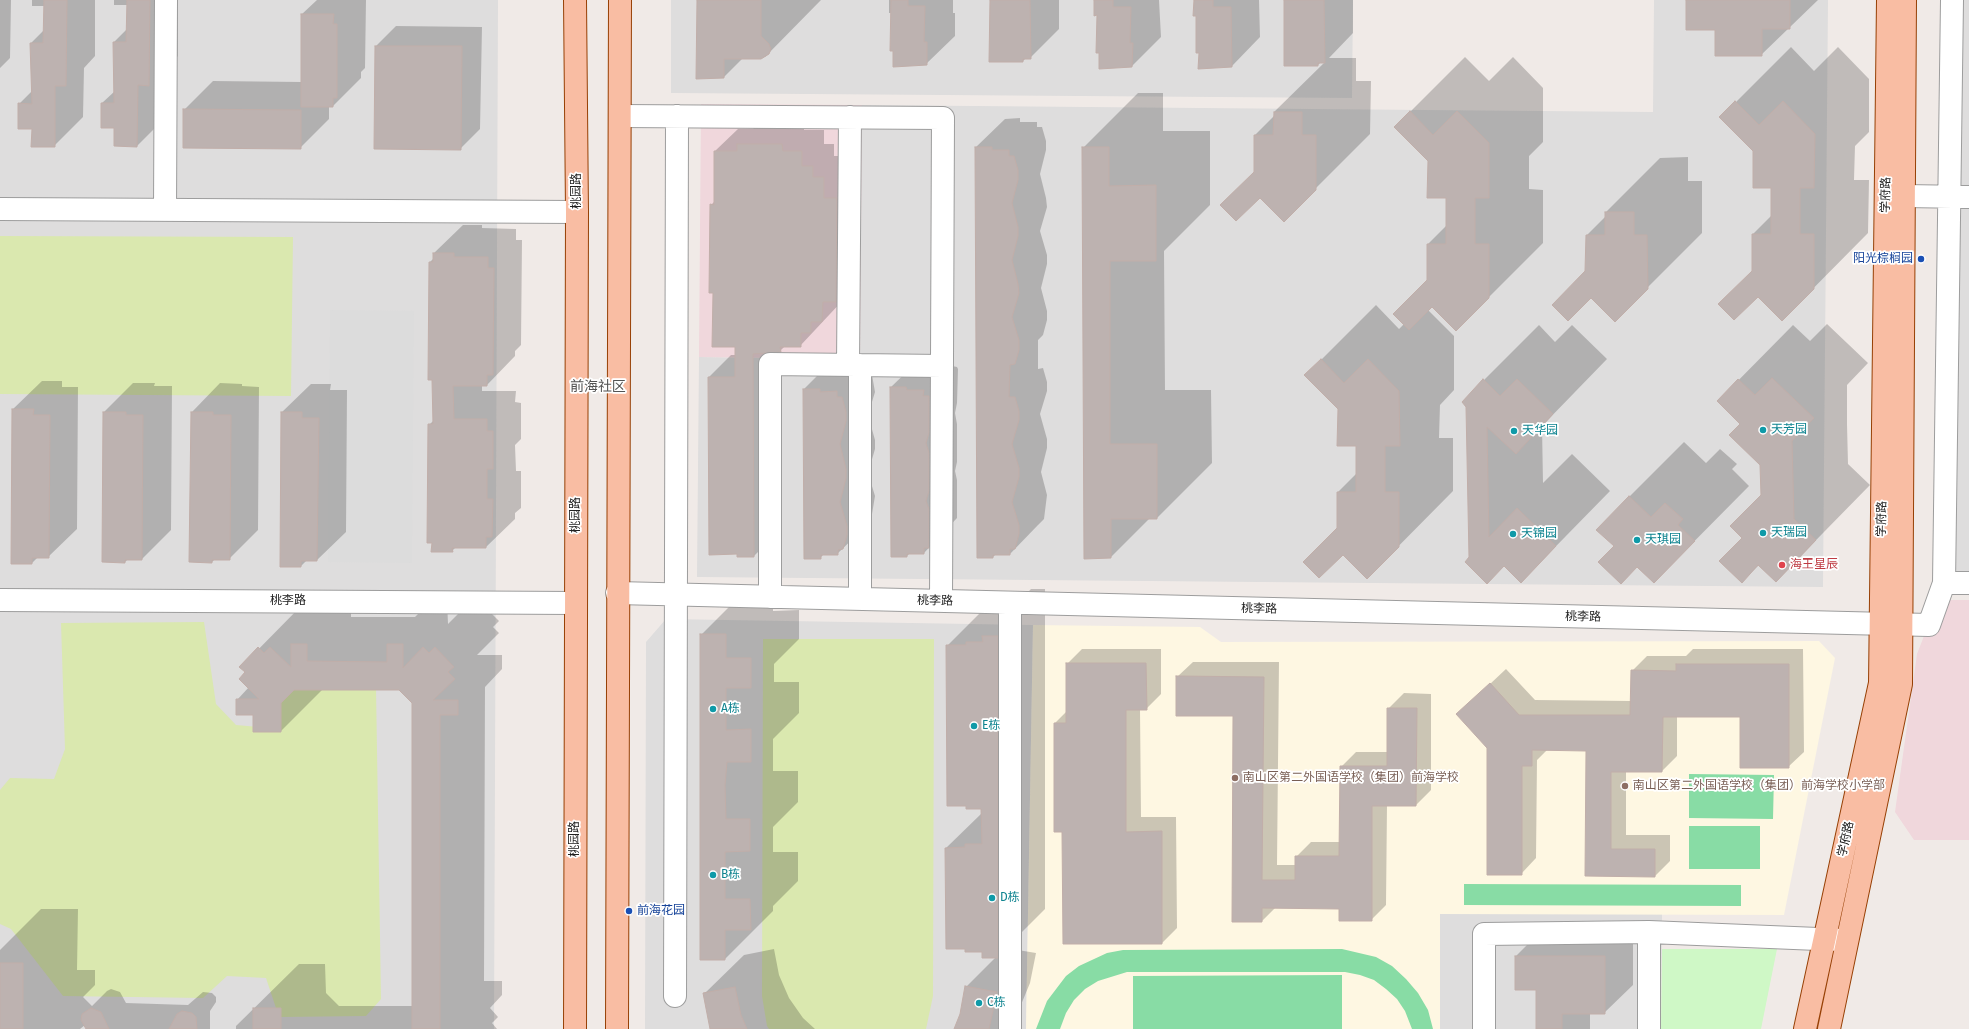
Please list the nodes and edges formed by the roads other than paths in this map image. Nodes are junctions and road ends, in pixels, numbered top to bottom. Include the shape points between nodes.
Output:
1 (166, 0) edge
2 (575, 0) edge
3 (620, 0) edge
4 (1888, 0) edge
5 (1905, 0) edge
6 (1952, 0) edge
7 (620, 116) junction
8 (677, 116) junction
9 (850, 117) junction
10 (1904, 196) junction
11 (1959, 197) edge
12 (0, 209) edge
13 (165, 210) junction
14 (577, 212) junction
15 (854, 365) junction
16 (942, 366) junction
17 (1944, 583) junction
18 (1969, 583) edge
19 (617, 594) junction
20 (678, 595) junction
21 (770, 597) junction
22 (860, 599) junction
23 (0, 600) edge
24 (941, 601) junction
25 (576, 603) junction
26 (1010, 603) junction
27 (1891, 624) junction
28 (1649, 932) junction
29 (1823, 939) junction
30 (1847, 940) junction
31 (675, 996) dead end
32 (574, 1026) edge
33 (617, 1029) edge
34 (1010, 1029) edge
35 (1484, 1029) edge
36 (1649, 1029) edge
37 (1805, 1029) edge
38 (1829, 1029) edge

1 - 13 street
2 - 14 main road, 桃园路
3 - 7 main road
4 - 27 main road, 学府路
5 - 10 main road, 学府路
6 - 11 street
7 - 8 street
7 - 19 main road
8 - 9 street
8 - 20 street
9 - 15 street
9 - 16 street via 943,118
10 - 11 street
10 - 27 main road, 学府路
11 - 17 street
12 - 13 street
13 - 14 street
14 - 25 main road, 桃园路
15 - 16 street
15 - 21 street via 770,364
15 - 22 street
16 - 24 street
17 - 18 street
17 - 27 street, 桃李路 via 1929,625
19 - 20 street, 桃李路
19 - 33 main road
20 - 21 street, 桃李路
20 - 31 street
21 - 22 street, 桃李路
22 - 24 street, 桃李路
23 - 25 street, 桃李路
24 - 26 street, 桃李路
25 - 32 main road, 桃园路
26 - 27 street, 桃李路
26 - 34 street
27 - 29 main road, 学府路
27 - 30 main road, 学府路 via 1901,684
28 - 29 street
28 - 35 street via 1484,934
28 - 36 street
29 - 30 street
29 - 37 main road, 学府路
30 - 38 main road, 学府路

